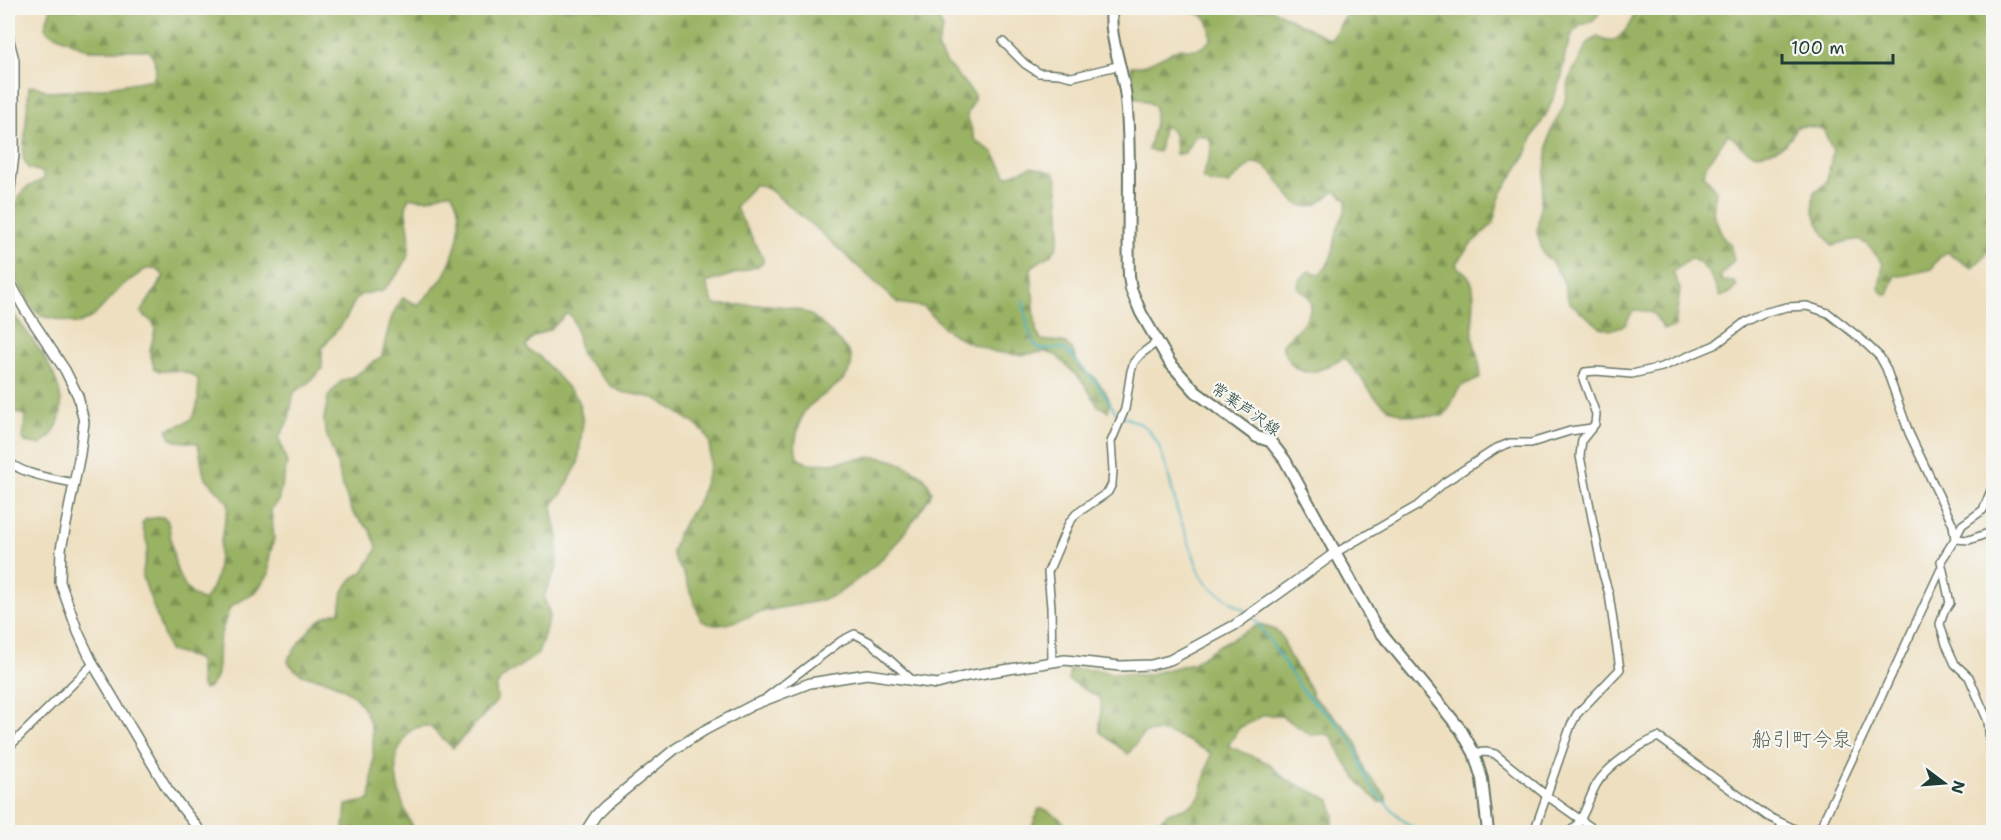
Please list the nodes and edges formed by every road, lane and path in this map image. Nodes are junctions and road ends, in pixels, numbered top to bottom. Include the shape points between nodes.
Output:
1 (1112, 8) edge
2 (8, 37) edge
3 (1003, 42) dead end
4 (1121, 65) junction
5 (8, 205) edge
6 (8, 271) edge
7 (1157, 342) junction
8 (1592, 428) junction
9 (8, 459) edge
10 (73, 483) junction
11 (1994, 483) edge
12 (1994, 531) edge
13 (1955, 540) junction
14 (1335, 553) junction
15 (1941, 569) junction
16 (1052, 661) junction
17 (93, 664) junction
18 (911, 679) junction
19 (760, 702) junction
20 (8, 747) edge
21 (1474, 753) junction
22 (1994, 784) edge
23 (1547, 796) junction
24 (1580, 819) junction
25 (1782, 824) junction
26 (201, 832) edge
27 (585, 832) edge
28 (1488, 832) edge
29 (1534, 832) edge
30 (1568, 832) edge
31 (1598, 832) edge
32 (1779, 832) edge
33 (1802, 832) edge
34 (1818, 832) edge

1 - 4 main road, 常葉芦沢線
2 - 5 street via 14,60 15,155
3 - 4 street via 1039,73 1072,77
4 - 7 main road, 常葉芦沢線 via 1127,116 1129,276 1136,302
6 - 10 street via 24,308 78,396 84,422
7 - 14 main road, 常葉芦沢線 via 1196,392 1257,437 1270,441 1302,489
7 - 16 street via 1141,354 1131,371 1125,409 1111,442 1112,484 1108,492 1076,513 1048,572
8 - 13 street via 1596,414 1583,379 1585,372 1632,374 1662,367 1715,345 1763,313 1807,306 1828,313 1880,357 1917,451 1953,525
8 - 14 street via 1497,448 1417,506
8 - 23 street via 1582,440 1580,456 1610,594 1620,669 1577,714
9 - 10 street via 21,470
10 - 17 street via 60,549 60,582
11 - 13 street via 1983,510 1962,525
12 - 13 street via 1969,540
13 - 15 street via 1941,561
14 - 16 street via 1235,625 1170,660 1120,666
14 - 21 main road, 常葉芦沢線 via 1375,625 1450,715
15 - 22 street via 1950,603 1940,624 1955,664 1969,677 1988,721
15 - 34 street
16 - 18 street via 937,684
17 - 20 street
17 - 26 street via 168,790
18 - 19 street via 867,674 810,683
18 - 19 street via 870,642 855,634
19 - 27 street via 675,748 605,806
21 - 23 street via 1495,754
21 - 28 main road, 常葉芦沢線 via 1485,796
23 - 24 street
23 - 29 street
24 - 25 street via 1605,773 1658,737
24 - 30 street
24 - 31 street
25 - 32 street
25 - 33 street

